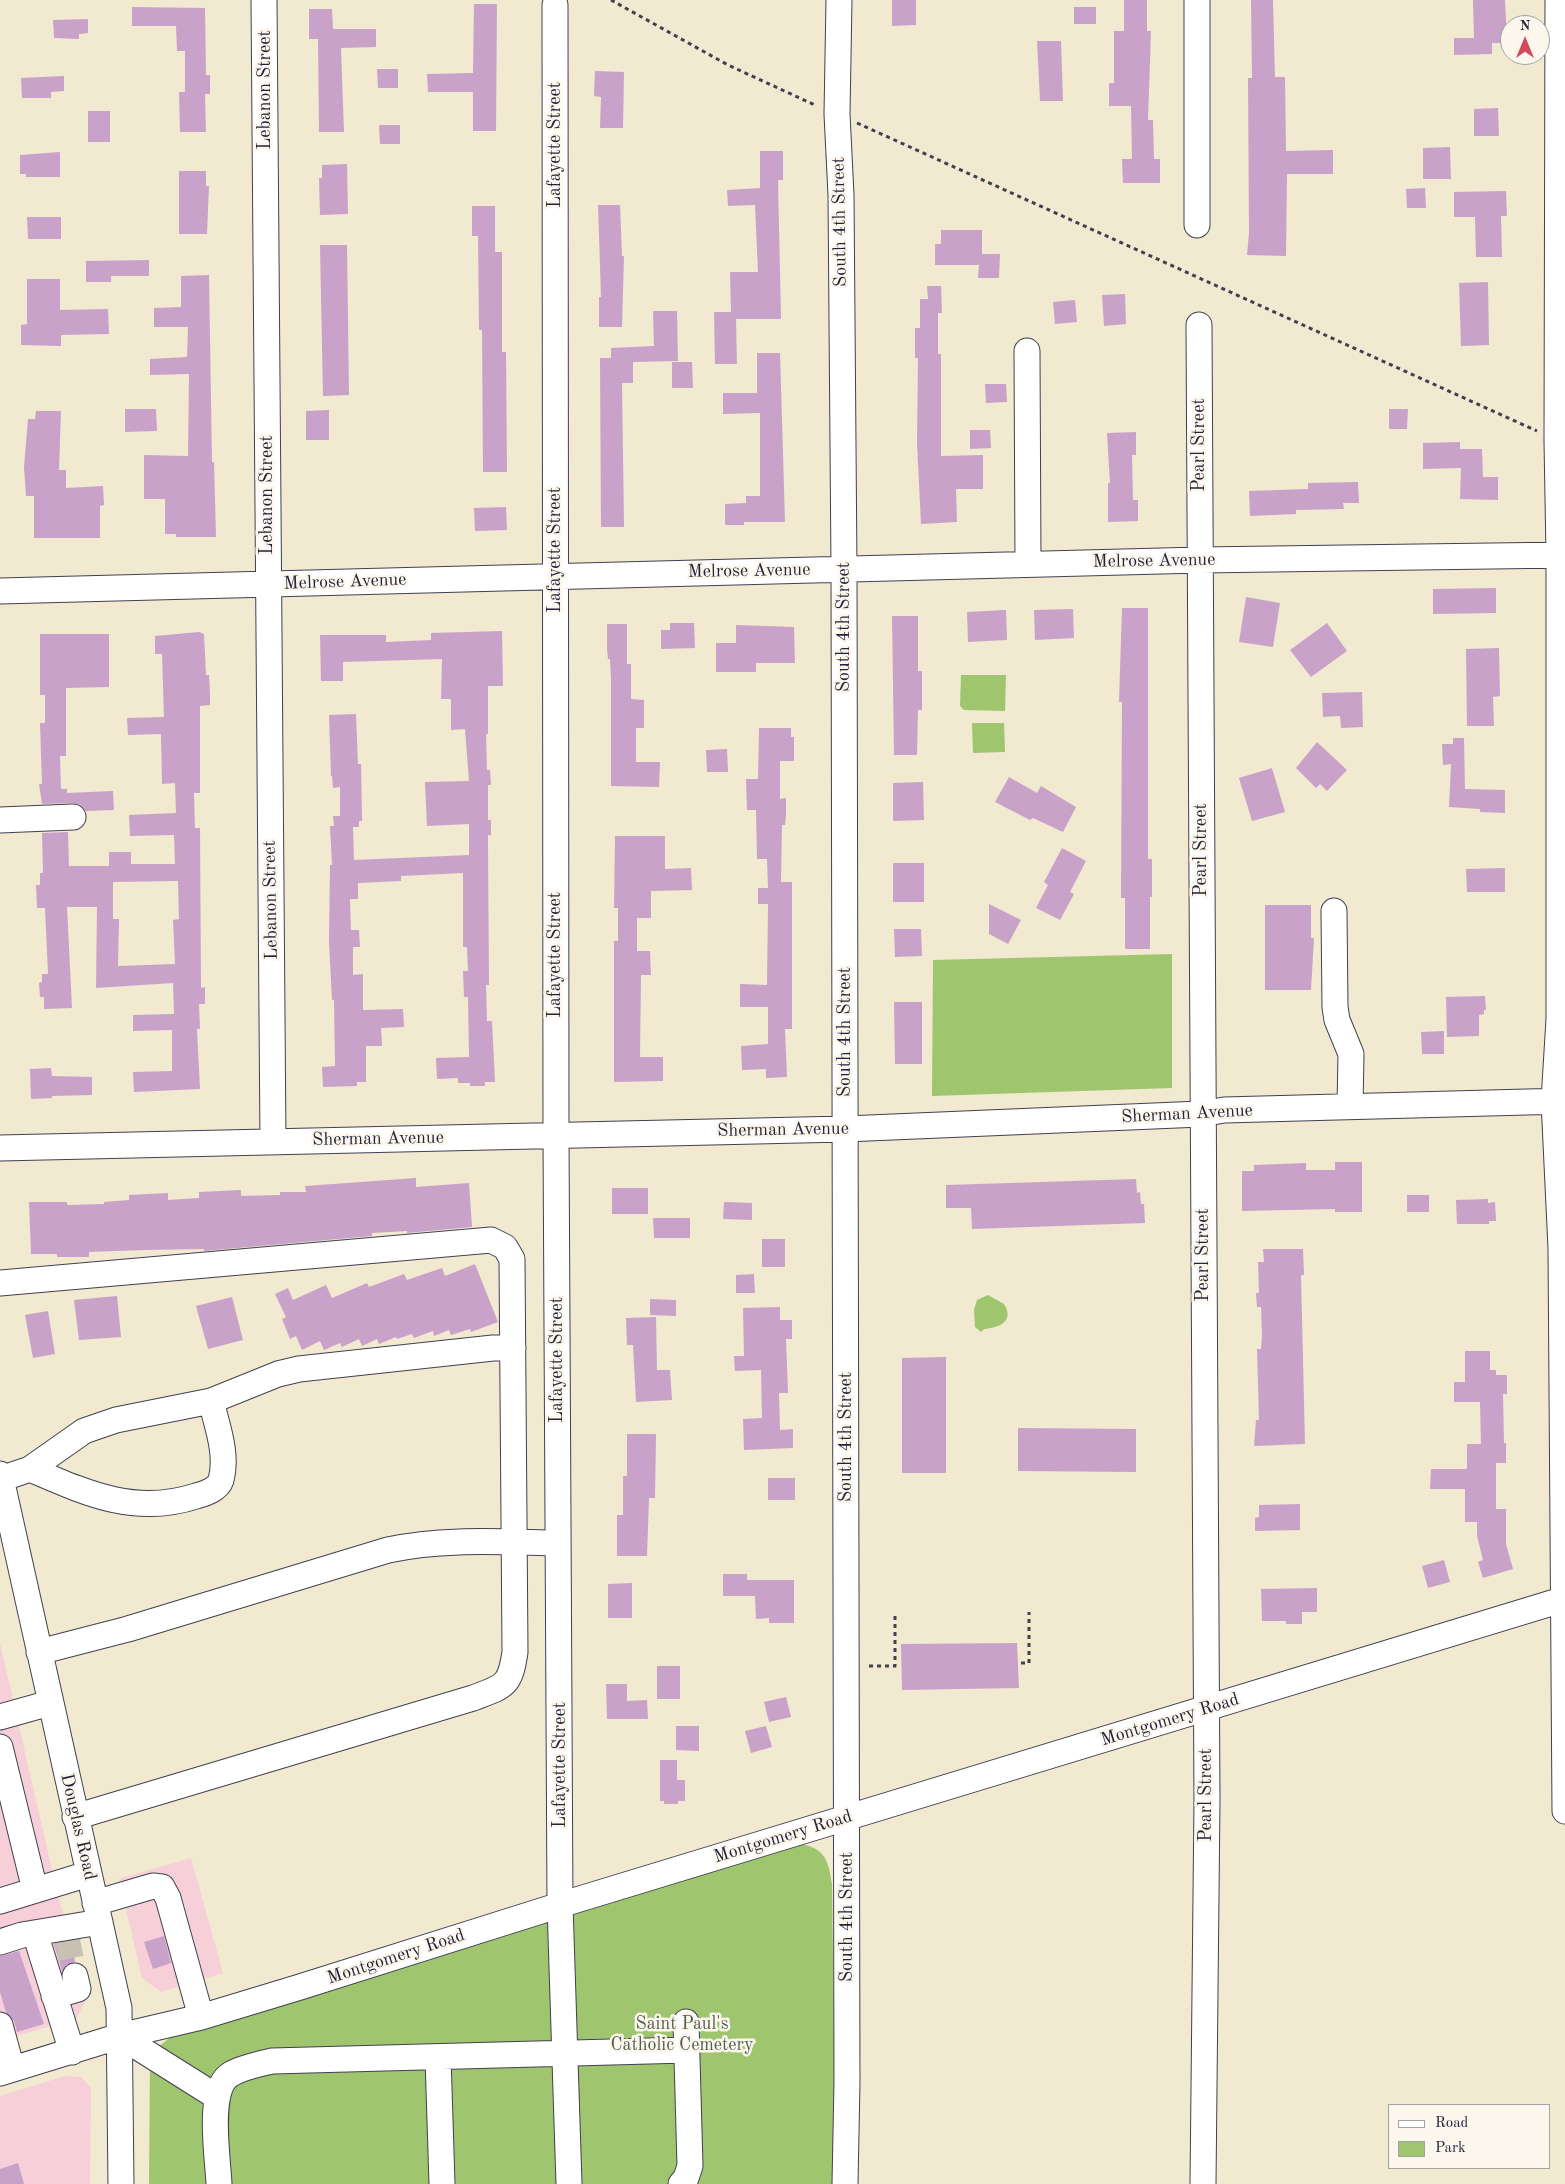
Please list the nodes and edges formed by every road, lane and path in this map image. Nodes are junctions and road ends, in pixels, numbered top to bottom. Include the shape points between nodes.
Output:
1 (264, 0) edge
2 (611, 0) edge
3 (838, 0) edge
4 (1198, 0) edge
5 (1558, 0) edge
6 (555, 5) dead end
7 (822, 108) dead end
8 (851, 121) dead end
9 (1562, 179) edge
10 (1197, 225) dead end
11 (1199, 325) dead end
12 (1027, 351) dead end
13 (1537, 431) dead end
14 (1562, 555) edge
15 (1200, 560) junction
16 (1028, 564) junction
17 (844, 569) junction
18 (555, 576) junction
19 (268, 585) junction
20 (0, 591) edge
21 (1562, 638) edge
22 (73, 817) dead end
23 (0, 820) edge
24 (1334, 911) dead end
25 (1559, 1101) edge
26 (1350, 1106) junction
27 (1201, 1114) junction
28 (845, 1129) junction
29 (556, 1135) junction
30 (273, 1141) junction
31 (0, 1148) edge
32 (0, 1284) edge
33 (513, 1348) junction
34 (211, 1401) junction
35 (30, 1469) junction
36 (0, 1476) edge
37 (514, 1542) junction
38 (558, 1543) junction
39 (1564, 1600) edge
40 (1029, 1612) dead end
41 (895, 1613) dead end
42 (39, 1652) junction
43 (1021, 1663) dead end
44 (869, 1666) dead end
45 (50, 1703) junction
46 (1206, 1710) junction
47 (0, 1717) edge
48 (0, 1748) edge
49 (1565, 1811) edge
50 (75, 1817) junction
51 (846, 1817) junction
52 (88, 1874) junction
53 (35, 1890) junction
54 (0, 1900) edge
55 (560, 1905) junction
56 (97, 1913) junction
57 (35, 1933) junction
58 (0, 1942) edge
59 (113, 1981) junction
60 (54, 1996) junction
61 (201, 2017) junction
62 (686, 2022) dead end
63 (0, 2025) edge
64 (120, 2036) junction
65 (687, 2050) junction
66 (72, 2052) junction
67 (565, 2054) junction
68 (438, 2057) junction
69 (6, 2071) edge
70 (217, 2097) junction
71 (121, 2184) edge
72 (219, 2184) edge
73 (442, 2184) edge
74 (569, 2184) edge
75 (680, 2184) edge
76 (845, 2184) edge
77 (1203, 2184) edge

1 - 19 street, Lebanon Street
2 - 7 path via 728,65
3 - 17 street, South 4th Street
4 - 10 street
5 - 9 street
6 - 18 street, Lafayette Street
8 - 13 path
9 - 14 street via 1557,440
11 - 15 street, Pearl Street
12 - 16 street
14 - 15 street, Melrose Avenue
14 - 21 street
15 - 16 street, Melrose Avenue
15 - 27 street, Pearl Street
16 - 17 street, Melrose Avenue
17 - 18 street, Melrose Avenue
17 - 28 street, South 4th Street
18 - 19 street, Melrose Avenue
18 - 29 street, Lafayette Street
19 - 20 street, Melrose Avenue
19 - 30 street, Lebanon Street
21 - 25 street
22 - 23 street
24 - 26 street via 1335,1007 1351,1054
25 - 26 street, Sherman Avenue
25 - 39 street
26 - 27 street, Sherman Avenue via 1224,1110
27 - 28 street, Sherman Avenue
27 - 46 street, Pearl Street
28 - 29 street, Sherman Avenue
28 - 51 street, South 4th Street
29 - 30 street, Sherman Avenue
29 - 38 street, Lafayette Street
30 - 31 street, Sherman Avenue
32 - 33 street via 491,1240 505,1247 512,1259
33 - 34 street via 299,1369
33 - 37 street
34 - 35 street via 116,1420 84,1431
34 - 35 street via 224,1462 220,1483 208,1493 155,1505 128,1504 79,1490
35 - 36 street
36 - 42 street, Douglas Road
37 - 38 street
37 - 42 street via 427,1543 388,1550 128,1629
37 - 50 street via 515,1652 512,1672 503,1686 473,1698
38 - 55 street, Lafayette Street
39 - 46 street, Montgomery Road
39 - 49 street
40 - 43 path via 1029,1664
41 - 44 path via 895,1666
42 - 45 street, Douglas Road
45 - 47 street
45 - 50 street, Douglas Road
46 - 51 street, Montgomery Road
46 - 77 street, Pearl Street
48 - 53 street
50 - 52 street, Douglas Road
51 - 55 street, Montgomery Road
51 - 76 street, South 4th Street
52 - 53 street
52 - 56 street, Douglas Road
53 - 54 street
55 - 61 street, Montgomery Road
55 - 67 street, Lafayette Street
56 - 57 street via 65,1931
56 - 59 street, Douglas Road
56 - 61 street via 153,1886 162,1887 168,1898
57 - 58 street
57 - 60 street
59 - 60 street via 77,1982
59 - 64 street, Douglas Road via 119,2008
60 - 66 street
61 - 64 street, Montgomery Road
62 - 65 street
63 - 69 street
64 - 66 street, Montgomery Road
64 - 70 street
64 - 71 street, Douglas Road
65 - 67 street
65 - 75 street via 690,2166
66 - 69 street, Montgomery Road
67 - 68 street
67 - 74 street, Lafayette Street
68 - 70 street via 272,2061 231,2074
68 - 73 street
70 - 72 street

